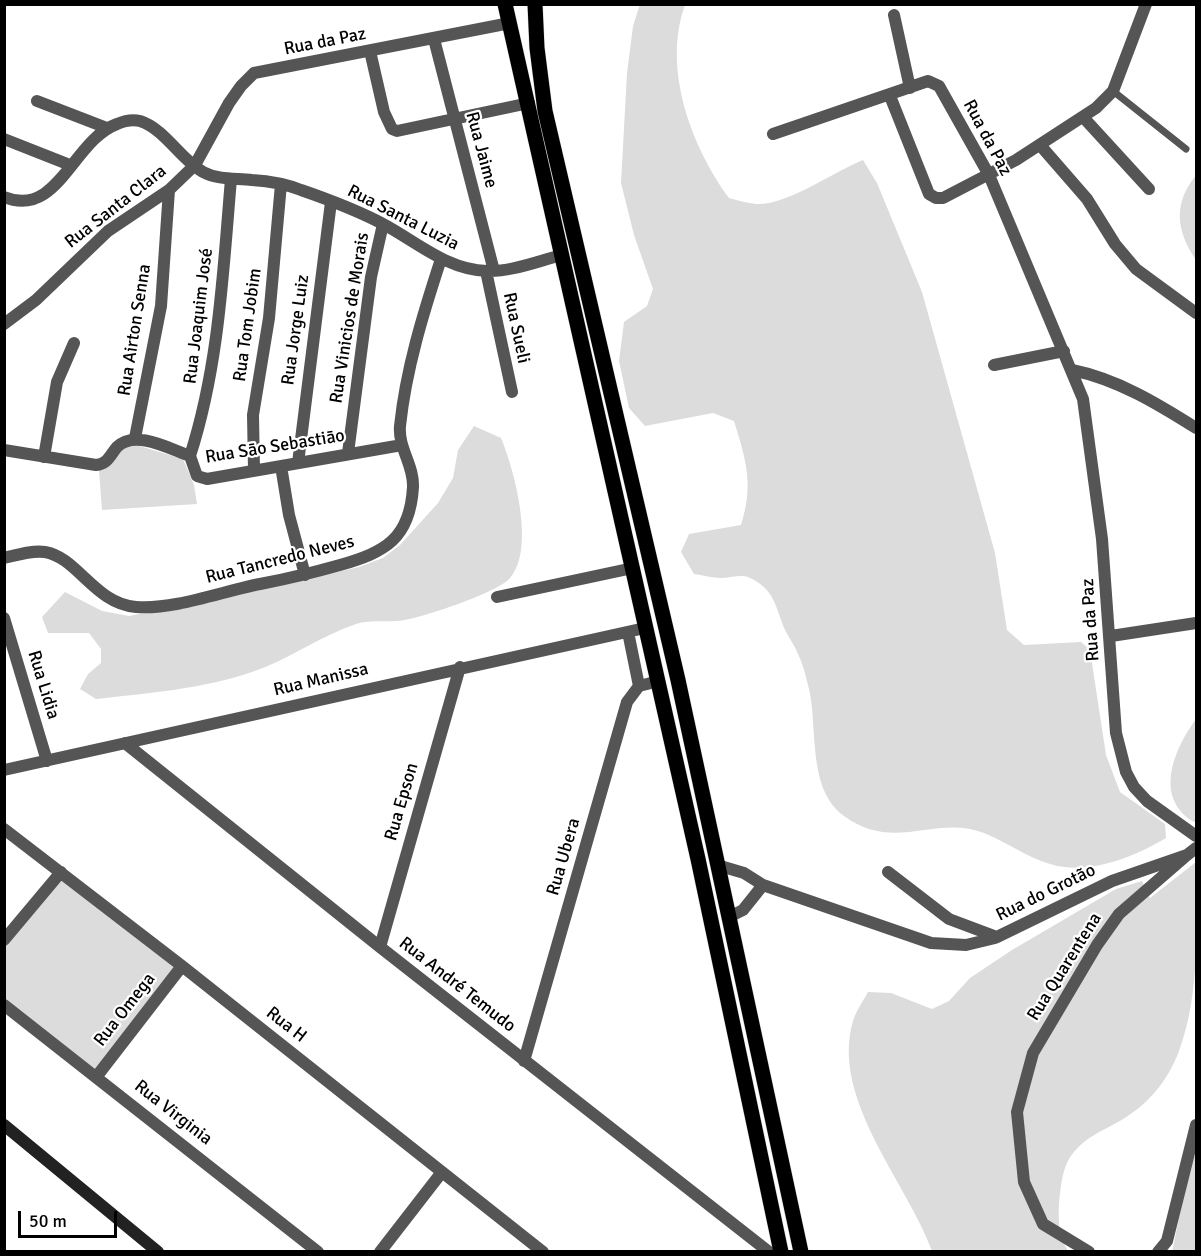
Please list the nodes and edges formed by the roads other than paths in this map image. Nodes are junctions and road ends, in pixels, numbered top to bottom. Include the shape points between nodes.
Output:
1 (505, 4) edge
2 (535, 4) edge
3 (1146, 4) edge
4 (894, 15) dead end
5 (510, 23) junction
6 (434, 39) junction
7 (370, 51) junction
8 (910, 88) junction
9 (1113, 91) junction
10 (890, 96) junction
11 (37, 101) dead end
12 (529, 103) junction
13 (1083, 117) junction
14 (453, 119) junction
15 (107, 128) junction
16 (773, 134) dead end
17 (4, 139) edge
18 (1040, 145) junction
19 (1186, 149) dead end
20 (70, 165) junction
21 (195, 165) junction
22 (988, 175) junction
23 (231, 179) junction
24 (281, 184) junction
25 (1149, 189) dead end
26 (169, 190) junction
27 (4, 197) edge
28 (332, 202) junction
29 (383, 224) junction
30 (563, 255) junction
31 (441, 259) junction
32 (490, 271) junction
33 (1197, 313) edge
34 (4, 324) edge
35 (74, 342) dead end
36 (1064, 351) junction
37 (994, 365) dead end
38 (1072, 370) junction
39 (512, 392) dead end
40 (1197, 428) edge
41 (135, 438) junction
42 (402, 445) junction
43 (4, 450) edge
44 (348, 453) junction
45 (190, 456) junction
46 (44, 457) junction
47 (298, 462) junction
48 (281, 466) junction
49 (254, 470) junction
50 (4, 558) edge
51 (633, 568) junction
52 (305, 576) junction
53 (498, 597) dead end
54 (4, 618) edge
55 (1197, 623) edge
56 (645, 628) junction
57 (628, 632) junction
58 (1111, 636) junction
59 (460, 667) junction
60 (659, 681) junction
61 (639, 686) junction
62 (125, 743) junction
63 (47, 762) junction
64 (4, 771) edge
65 (4, 829) edge
66 (1197, 836) edge
67 (1192, 852) edge
68 (717, 865) junction
69 (61, 872) junction
70 (888, 873) dead end
71 (763, 885) junction
72 (729, 917) junction
73 (997, 937) junction
74 (4, 940) edge
75 (380, 947) junction
76 (182, 966) junction
77 (4, 1005) edge
78 (524, 1061) junction
79 (97, 1076) junction
80 (4, 1125) edge
81 (1197, 1125) edge
82 (442, 1172) junction
83 (158, 1251) edge
84 (318, 1251) edge
85 (380, 1251) edge
86 (543, 1251) edge
87 (769, 1251) edge
88 (781, 1251) edge
89 (801, 1251) edge
90 (1089, 1251) edge
91 (1158, 1251) edge

1 - 5 main road
2 - 68 main road via 548,122
3 - 9 street
4 - 8 street
5 - 6 street, Rua da Paz
5 - 12 main road
6 - 7 street, Rua da Paz
6 - 14 street, Rua Jaime
7 - 14 street via 384,112 392,129
7 - 21 street, Rua da Paz via 254,74 241,86
8 - 10 street, Rua da Paz
8 - 22 street, Rua da Paz via 928,81 939,86
9 - 13 street
9 - 19 lane
10 - 16 street, Rua da Paz
10 - 22 street via 932,197 943,198
11 - 15 street
12 - 14 street
12 - 30 main road
13 - 18 street
13 - 25 street
14 - 32 street, Rua Jaime
15 - 20 street
15 - 21 street, Rua Santa Luzia via 140,121
17 - 20 street
18 - 22 street
18 - 33 street via 1087,199 1136,269
20 - 27 street via 59,184 36,199
21 - 23 street, Rua Santa Luzia via 210,175
21 - 26 street, Rua Santa Clara
22 - 36 street, Rua da Paz
23 - 24 street, Rua Santa Luzia
23 - 45 street, Rua Joaquim José via 215,356
24 - 28 street, Rua Santa Luzia
24 - 49 street, Rua Tom Jobim via 269,318 253,415
26 - 34 street, Rua Santa Clara via 108,231 36,300
26 - 41 street, Rua Airton Senna via 160,306
28 - 29 street, Rua Santa Luzia
28 - 47 street, Rua Jorge Luiz
29 - 31 street, Rua Santa Luzia
29 - 44 street, Rua Vinicios de Morais via 371,277
30 - 32 street, Rua Santa Luzia
30 - 51 main road
31 - 32 street, Rua Santa Luzia
31 - 42 street, Rua Tancredo Neves via 416,335 400,427
32 - 39 street, Rua Sueli
35 - 46 street via 57,382
36 - 37 street
36 - 38 street, Rua da Paz
38 - 40 street via 1115,382
38 - 58 street, Rua da Paz via 1083,399 1092,453
41 - 45 street, Rua Sāo Sebastiāo
41 - 46 street via 122,443 108,459 96,465
42 - 44 street, Rua Sāo Sebastiāo
42 - 52 street, Rua Tancredo Neves via 410,460 413,486 407,522 398,536 371,556
43 - 46 street
44 - 47 street, Rua Sāo Sebastiāo
45 - 49 street, Rua Sāo Sebastiāo via 201,479
47 - 48 street, Rua Sāo Sebastiāo
48 - 49 street, Rua Sāo Sebastiāo
48 - 52 street
50 - 52 street, Rua Tancredo Neves via 51,553 97,590 125,606 150,607
51 - 53 street
51 - 56 main road
54 - 63 street, Rua Lidia
55 - 58 street
56 - 57 street, Rua Manissa
56 - 60 main road
57 - 59 street, Rua Manissa
57 - 61 street
58 - 66 street, Rua da Paz via 1116,733 1126,772 1147,801
59 - 62 street, Rua Manissa
59 - 75 street, Rua Epson
60 - 61 street
60 - 88 main road
61 - 78 street, Rua Ubera via 627,702
62 - 63 street, Rua Manissa
62 - 75 street, Rua André Temudo
63 - 64 street, Rua Manissa
65 - 69 street, Rua H
67 - 73 street, Rua do Grotão via 1112,881
67 - 90 street, Rua Quarentena via 1119,914 1097,945 1033,1053 1017,1112 1024,1182 1043,1224
68 - 71 street via 744,873
68 - 72 main road
69 - 74 street
69 - 76 street, Rua H
70 - 73 street, Rua do Grotão via 949,920
71 - 72 street via 743,910
71 - 73 street via 931,943 966,945
72 - 89 main road
75 - 78 street, Rua André Temudo
76 - 79 street, Rua Omega
76 - 82 street, Rua H
77 - 79 street, Rua Virginia
78 - 87 street, Rua André Temudo
79 - 84 street, Rua Virginia
80 - 83 main road
81 - 91 street via 1167,1240
82 - 85 street
82 - 86 street, Rua H

